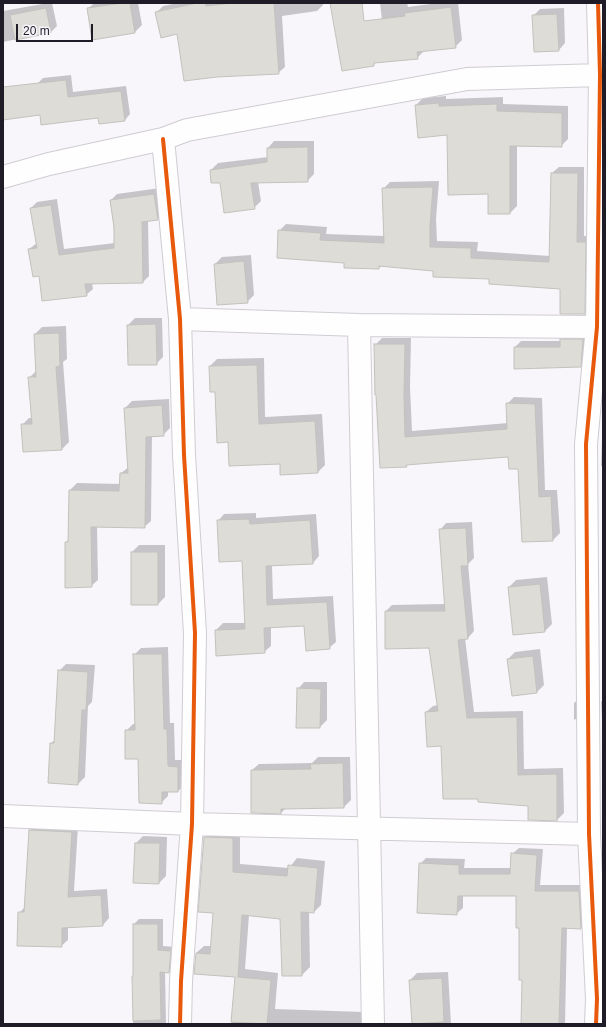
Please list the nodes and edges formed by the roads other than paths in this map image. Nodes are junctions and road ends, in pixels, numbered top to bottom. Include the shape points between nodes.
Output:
1 (598, 3) edge
2 (600, 75) junction
3 (163, 139) junction
4 (3, 177) edge
5 (180, 319) junction
6 (359, 325) junction
7 (597, 327) junction
8 (595, 662) edge
9 (3, 816) edge
10 (192, 824) junction
11 (369, 829) junction
12 (589, 834) junction
13 (180, 1024) edge
14 (373, 1024) edge
15 (596, 1024) edge

1 - 2 street
2 - 3 street via 467,79 188,130
2 - 7 street
3 - 4 street via 49,164
3 - 5 street
5 - 6 street
5 - 10 street via 184,455 195,633
6 - 7 street
6 - 11 street
7 - 8 street via 586,444
8 - 12 street
9 - 10 street
10 - 11 street
10 - 13 street
11 - 12 street
11 - 14 street
12 - 15 street

